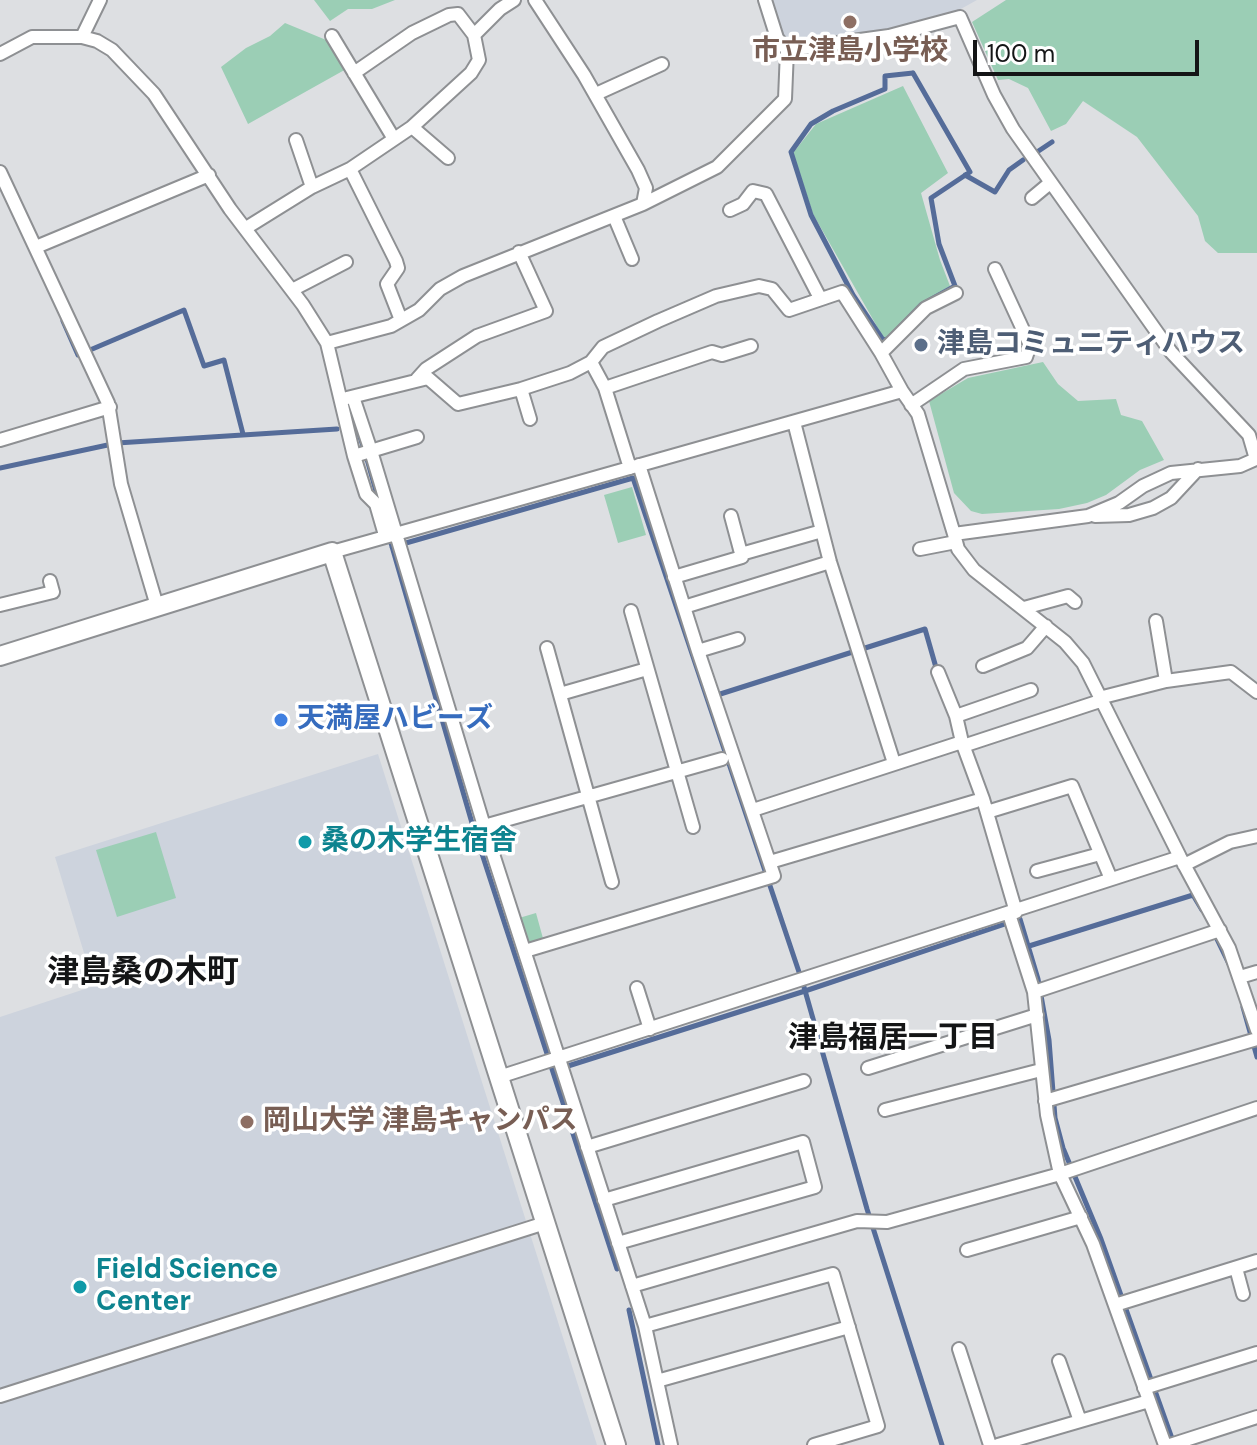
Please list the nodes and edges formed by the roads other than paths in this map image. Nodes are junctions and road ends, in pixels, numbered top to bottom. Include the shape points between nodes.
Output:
1 (100, 0) edge
2 (514, 0) edge
3 (535, 0) edge
4 (765, 0) edge
5 (496, 5) edge
6 (474, 35) junction
7 (332, 36) dead end
8 (82, 37) junction
9 (787, 50) junction
10 (0, 54) edge
11 (662, 64) dead end
12 (354, 73) junction
13 (596, 94) junction
14 (412, 127) junction
15 (394, 139) junction
16 (296, 140) dead end
17 (448, 158) dead end
18 (350, 169) junction
19 (0, 172) edge
20 (209, 175) junction
21 (1050, 183) junction
22 (312, 187) junction
23 (4, 190) edge
24 (1032, 198) dead end
25 (643, 204) junction
26 (730, 210) dead end
27 (614, 216) junction
28 (246, 228) junction
29 (36, 247) junction
30 (519, 252) junction
31 (632, 259) dead end
32 (346, 262) dead end
33 (995, 269) dead end
34 (292, 290) junction
35 (956, 293) dead end
36 (820, 298) junction
37 (401, 320) junction
38 (327, 343) junction
39 (751, 346) dead end
40 (881, 353) junction
41 (591, 362) junction
42 (417, 379) junction
43 (605, 388) junction
44 (521, 389) junction
45 (902, 391) junction
46 (346, 398) junction
47 (911, 405) junction
48 (110, 407) junction
49 (530, 419) dead end
50 (794, 422) junction
51 (417, 437) dead end
52 (0, 440) edge
53 (371, 451) junction
54 (354, 456) junction
55 (1257, 459) edge
56 (634, 466) junction
57 (1198, 469) junction
58 (731, 516) dead end
59 (1088, 516) junction
60 (822, 531) junction
61 (955, 538) junction
62 (395, 540) junction
63 (920, 549) dead end
64 (332, 552) junction
65 (741, 554) junction
66 (830, 562) junction
67 (674, 577) junction
68 (50, 581) dead end
69 (1075, 602) dead end
70 (0, 605) edge
71 (157, 606) junction
72 (684, 607) junction
73 (1024, 608) junction
74 (631, 611) dead end
75 (1156, 621) dead end
76 (1046, 626) junction
77 (738, 639) dead end
78 (547, 648) dead end
79 (698, 651) junction
80 (0, 656) edge
81 (983, 666) dead end
82 (647, 669) junction
83 (938, 672) dead end
84 (1166, 681) junction
85 (1031, 690) dead end
86 (1257, 692) edge
87 (560, 694) junction
88 (1100, 699) junction
89 (956, 716) junction
90 (960, 744) junction
91 (722, 759) dead end
92 (894, 763) junction
93 (677, 772) junction
94 (588, 797) junction
95 (976, 801) dead end
96 (753, 810) junction
97 (987, 812) junction
98 (484, 826) junction
99 (693, 827) dead end
100 (1257, 836) edge
101 (1100, 854) junction
102 (1182, 861) junction
103 (770, 862) junction
104 (1037, 871) dead end
105 (1111, 879) junction
106 (612, 882) dead end
107 (1012, 917) junction
108 (1216, 931) junction
109 (525, 951) junction
110 (1257, 972) edge
111 (1240, 977) junction
112 (637, 988) dead end
113 (1038, 990) junction
114 (1254, 1010) edge
115 (1037, 1015) junction
116 (650, 1029) junction
117 (1255, 1037) edge
118 (552, 1060) junction
119 (868, 1068) dead end
120 (1041, 1070) junction
121 (499, 1077) junction
122 (804, 1081) dead end
123 (1050, 1099) junction
124 (1257, 1108) edge
125 (885, 1110) dead end
126 (587, 1147) junction
127 (1068, 1172) junction
128 (604, 1200) junction
129 (1081, 1217) junction
130 (545, 1223) junction
131 (618, 1243) junction
132 (967, 1250) dead end
133 (1257, 1261) edge
134 (1236, 1268) junction
135 (632, 1286) junction
136 (1243, 1294) dead end
137 (1121, 1304) junction
138 (645, 1326) junction
139 (849, 1327) junction
140 (959, 1349) dead end
141 (1257, 1353) edge
142 (1059, 1361) dead end
143 (657, 1381) junction
144 (1150, 1386) junction
145 (0, 1396) edge
146 (1149, 1401) junction
147 (1257, 1417) edge
148 (1080, 1421) junction
149 (1171, 1444) edge
150 (616, 1445) edge
151 (671, 1445) edge
152 (814, 1445) edge
153 (990, 1445) edge
154 (998, 1445) edge

1 - 8 street
2 - 5 street
3 - 13 street
4 - 9 street via 777,38
5 - 6 street
6 - 12 street via 458,14 449,15
6 - 14 street via 479,60 471,73
7 - 12 street
8 - 10 street via 32,37
8 - 20 street via 112,50 154,94
9 - 21 street via 889,36 960,17 994,95
9 - 25 street via 785,99 717,167
11 - 13 street
12 - 15 street
13 - 25 street via 646,188
14 - 15 street
14 - 17 street
15 - 18 street
16 - 22 street
18 - 22 street
18 - 37 street via 396,261 398,268 387,284
19 - 23 street
20 - 28 street
20 - 29 street
21 - 24 street
21 - 55 street via 1171,352 1249,435
22 - 28 street
23 - 29 street
25 - 27 street
26 - 36 street via 753,191 766,194
27 - 30 street
27 - 31 street
28 - 34 street
29 - 48 street
30 - 37 street via 451,282
30 - 42 street via 546,311 477,336
32 - 34 street
33 - 47 street via 1030,345 1026,357 964,369
34 - 38 street
35 - 40 street via 926,308
36 - 40 street via 842,292
36 - 41 street via 789,310 765,286 716,296 603,347
37 - 38 street
38 - 46 street
39 - 43 street via 722,355 712,352
40 - 45 street
41 - 43 street
41 - 44 street
42 - 44 street via 428,378 458,404
42 - 46 street
43 - 56 street
44 - 49 street
45 - 47 street
45 - 50 street
46 - 53 street
46 - 54 street
47 - 61 street
48 - 52 street
48 - 71 street via 121,484
50 - 56 street
50 - 60 street
51 - 53 street
53 - 54 street
53 - 62 street
54 - 62 street via 366,494
55 - 57 street via 1240,466
56 - 62 street
56 - 67 street
57 - 59 street via 1171,473
57 - 59 street via 1171,498 1153,508 1129,515
58 - 65 street
59 - 61 street
60 - 65 street
60 - 66 street
61 - 63 street
61 - 73 street via 974,570
62 - 64 street
62 - 98 street
64 - 71 street
64 - 121 street
65 - 67 street
66 - 72 street
66 - 92 street
67 - 72 street
68 - 70 street via 53,592
69 - 73 street via 1068,596
71 - 80 street
72 - 79 street
73 - 76 street
74 - 82 street
75 - 84 street
76 - 81 street via 1027,648
76 - 88 street via 1075,651
77 - 79 street
78 - 87 street
79 - 96 street
82 - 87 street
82 - 93 street
83 - 89 street
84 - 86 street via 1231,672
84 - 88 street
85 - 89 street
87 - 94 street
88 - 90 street
88 - 102 street
89 - 90 street
90 - 92 street
90 - 97 street
91 - 93 street
92 - 96 street
93 - 94 street
93 - 99 street
94 - 98 street
94 - 106 street
95 - 103 street
96 - 103 street
97 - 101 street via 1072,786
97 - 107 street
98 - 109 street
100 - 102 street
101 - 104 street
101 - 105 street
102 - 105 street
102 - 108 street
103 - 109 street via 774,876
105 - 107 street
107 - 113 street
107 - 116 street
108 - 111 street
108 - 113 street
109 - 118 street
110 - 111 street
111 - 114 street
112 - 116 street
113 - 115 street
114 - 117 street
115 - 119 street
115 - 120 street
116 - 118 street
117 - 123 street
118 - 121 street
118 - 126 street
120 - 123 street
120 - 125 street
121 - 130 street
122 - 126 street
123 - 127 street
124 - 127 street
126 - 128 street
127 - 129 street
127 - 135 street via 887,1222 842,1225
128 - 131 street
128 - 131 street via 803,1142 815,1187
129 - 132 street
129 - 137 street
130 - 145 street
130 - 150 street
131 - 135 street
133 - 134 street
134 - 136 street
134 - 137 street
135 - 138 street
137 - 144 street
138 - 139 street via 833,1274
138 - 143 street
139 - 143 street
139 - 152 street via 878,1426
140 - 153 street
141 - 144 street
142 - 148 street
143 - 151 street
144 - 146 street
146 - 148 street
146 - 149 street
147 - 149 street
148 - 154 street

